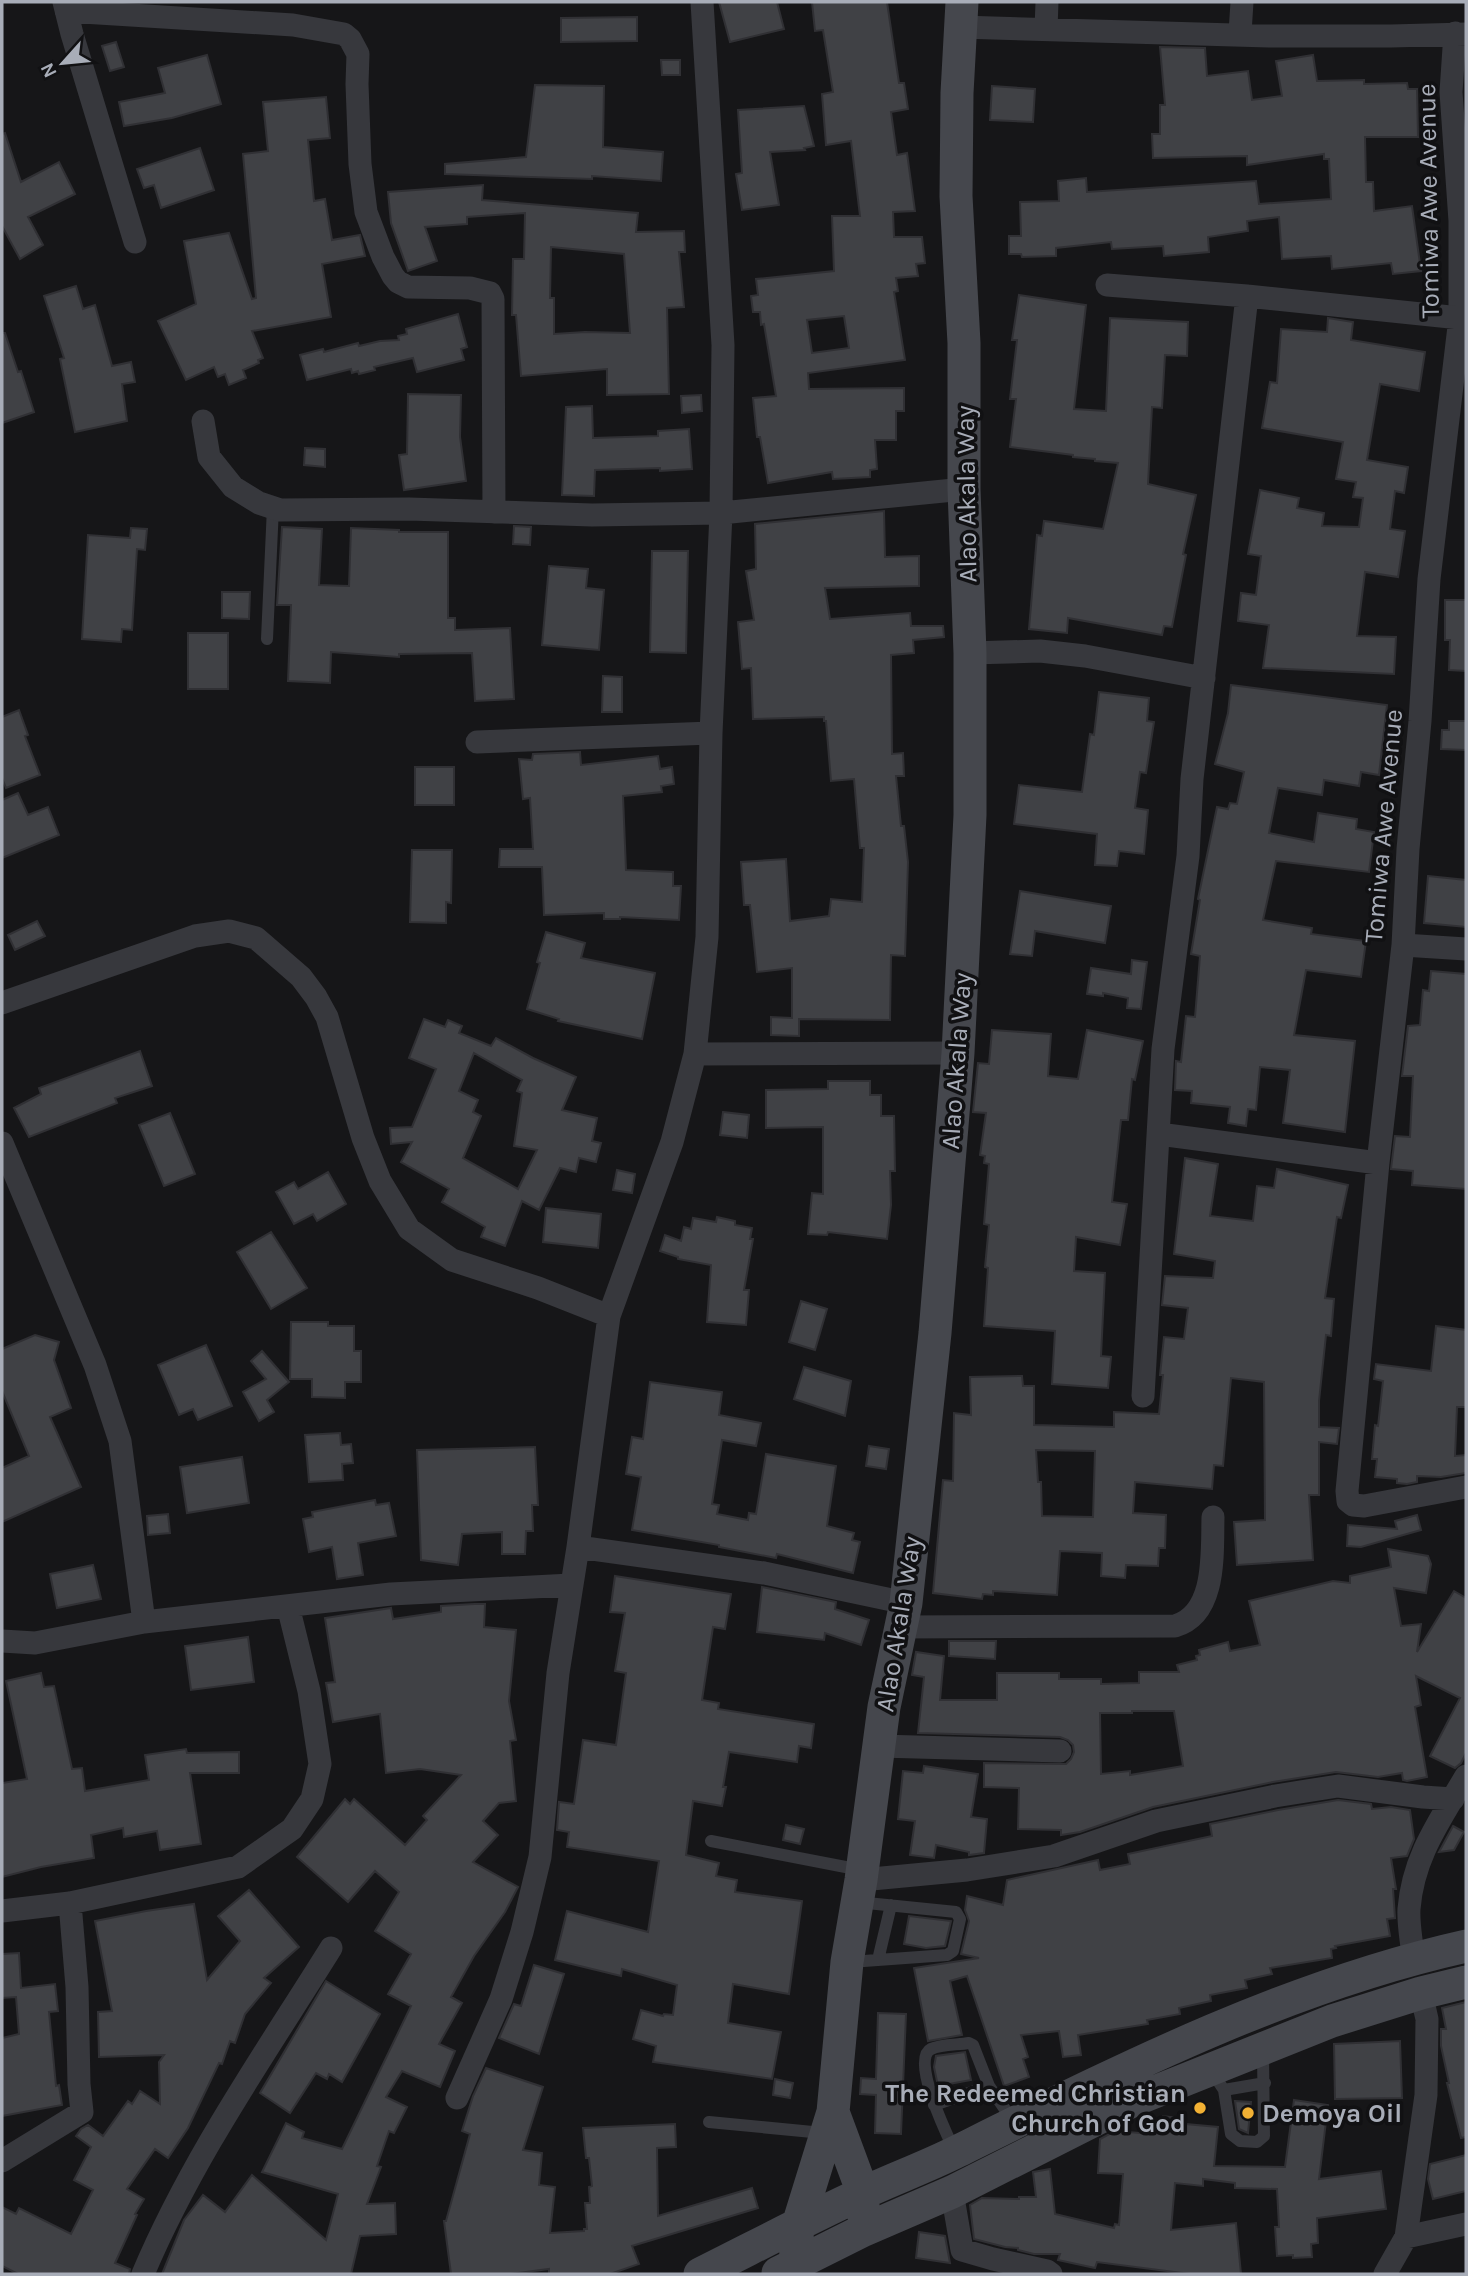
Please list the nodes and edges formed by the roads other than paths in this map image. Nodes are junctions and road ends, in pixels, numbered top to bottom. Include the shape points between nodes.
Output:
1 (702, 2) edge
2 (1047, 2) edge
3 (1242, 2) edge
4 (65, 6) edge
5 (961, 15) edge
6 (1046, 29) junction
7 (1240, 33) junction
8 (1461, 34) edge
9 (135, 242) dead end
10 (1107, 285) dead end
11 (1247, 296) junction
12 (1461, 318) junction
13 (203, 421) dead end
14 (964, 489) junction
15 (273, 507) junction
16 (494, 512) junction
17 (722, 513) junction
18 (267, 639) dead end
19 (970, 653) junction
20 (1204, 678) junction
21 (711, 733) junction
22 (477, 742) dead end
23 (1403, 945) junction
24 (1466, 949) edge
25 (2, 1003) edge
26 (958, 1053) junction
27 (695, 1054) junction
28 (1159, 1134) junction
29 (2, 1143) edge
30 (1378, 1163) junction
31 (608, 1316) junction
32 (1143, 1396) dead end
33 (1466, 1487) edge
34 (1213, 1517) dead end
35 (578, 1547) junction
36 (570, 1585) junction
37 (288, 1606) junction
38 (904, 1615) junction
39 (144, 1622) junction
40 (2, 1641) edge
41 (879, 1746) junction
42 (1060, 1751) dead end
43 (1466, 1776) edge
44 (1453, 1799) junction
45 (711, 1841) dead end
46 (860, 1884) junction
47 (70, 1903) junction
48 (891, 1905) junction
49 (2, 1911) edge
50 (1466, 1946) edge
51 (331, 1948) dead end
52 (1413, 1958) junction
53 (862, 1961) junction
54 (1466, 1982) edge
55 (1421, 1993) junction
56 (1263, 2049) junction
57 (1217, 2080) junction
58 (1265, 2083) junction
59 (989, 2086) junction
60 (457, 2098) dead end
61 (934, 2105) junction
62 (709, 2122) dead end
63 (1014, 2122) junction
64 (833, 2127) junction
65 (955, 2152) junction
66 (2, 2161) edge
67 (952, 2192) junction
68 (863, 2193) junction
69 (1466, 2224) edge
70 (798, 2225) junction
71 (864, 2230) junction
72 (1406, 2237) junction
73 (785, 2269) edge
74 (144, 2274) edge
75 (700, 2274) edge
76 (1051, 2274) edge
77 (1385, 2274) edge

1 - 17 street via 723,345
2 - 6 street
3 - 7 street
4 - 9 street
4 - 16 street via 293,24 350,39 358,54 363,194 393,276 408,287 470,288 490,293 493,299
5 - 6 street
5 - 14 street, Alao Akala Way via 956,196 964,342
6 - 7 street
7 - 8 street
8 - 12 street, Tomiwa Awe Avenue via 1451,92
10 - 11 street
11 - 12 street
11 - 20 street
12 - 23 street, Tomiwa Awe Avenue via 1429,579
13 - 15 street via 209,457 219,470 233,487
14 - 17 street
14 - 19 street, Alao Akala Way
15 - 16 street
15 - 18 lane
16 - 17 street
17 - 21 street
19 - 20 street via 1040,651
19 - 26 street, Alao Akala Way via 970,816
20 - 28 street via 1188,856 1163,1049
21 - 22 street
21 - 27 street via 707,937
23 - 24 street
23 - 30 street, Tomiwa Awe Avenue
25 - 31 street via 195,936 229,931 256,938 301,977 327,1017 363,1138 380,1181 409,1229 452,1260
26 - 27 street
26 - 38 street, Alao Akala Way via 935,1332
27 - 31 street via 672,1142
28 - 30 street
28 - 32 street
29 - 39 street via 95,1365 120,1441
30 - 33 street, Tomiwa Awe Avenue via 1348,1500 1364,1506
31 - 35 street
34 - 38 street via 1210,1582 1201,1605 1185,1624
35 - 36 street
35 - 38 street via 764,1573
36 - 37 street via 391,1594
36 - 60 street via 540,1857 501,1999
37 - 39 street
37 - 47 street via 309,1691 320,1764 312,1799 292,1829 238,1867
38 - 41 street, Alao Akala Way
39 - 40 street via 35,1643
41 - 42 street
41 - 46 street, Alao Akala Way
43 - 44 street
44 - 46 street via 1338,1786 1156,1821 1054,1856
44 - 52 street via 1430,1834 1419,1864 1409,1909
45 - 46 lane
46 - 48 lane
46 - 53 street, Alao Akala Way
47 - 49 street
47 - 66 street via 82,2112
48 - 53 lane
48 - 53 lane via 956,1912 960,1919 953,1951
50 - 52 street
51 - 74 street via 211,2140 160,2234
52 - 63 street via 1308,1992 1172,2048
53 - 64 street, Alao Akala Way
54 - 55 street
55 - 56 street
55 - 72 street via 1427,2019 1426,2095
56 - 57 street
56 - 58 lane
57 - 58 lane
57 - 58 lane via 1231,2134 1240,2141 1256,2142 1264,2136
57 - 67 street via 1132,2101
59 - 61 lane
59 - 61 lane via 973,2045 930,2049 924,2062
59 - 63 lane
61 - 65 lane
62 - 64 lane
63 - 65 street
64 - 68 street, Alao Akala Way
64 - 70 street, Alao Akala Way
65 - 68 street
67 - 71 street
67 - 76 street via 962,2250
68 - 70 street
68 - 71 street, Alao Akala Way
69 - 72 street
70 - 73 street, Alao Akala Way
70 - 75 street
71 - 73 street
72 - 77 street

